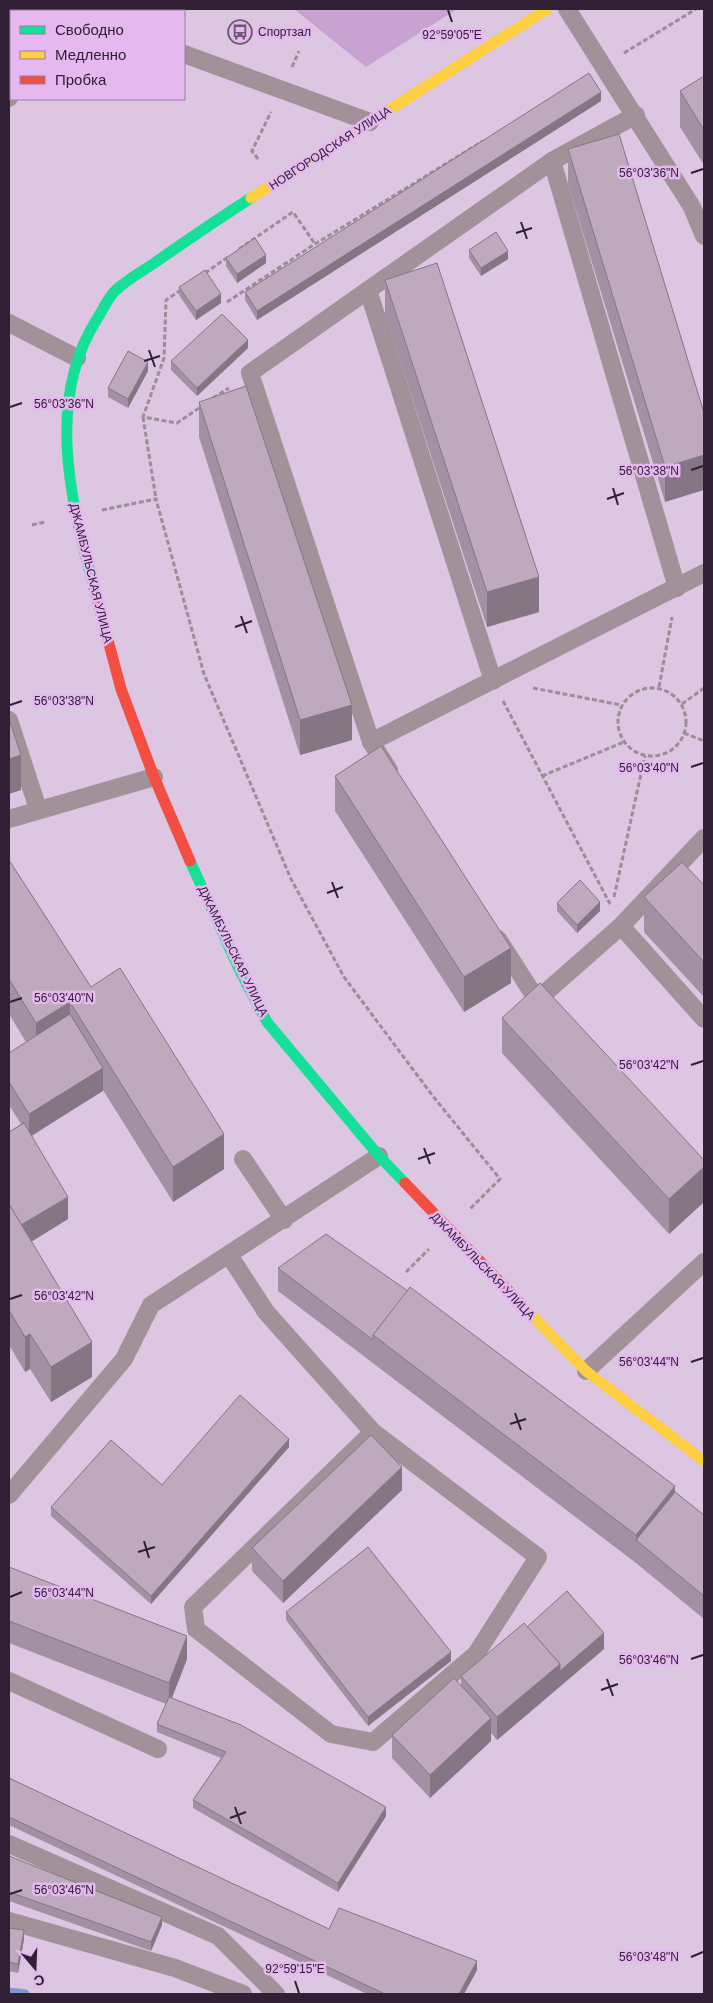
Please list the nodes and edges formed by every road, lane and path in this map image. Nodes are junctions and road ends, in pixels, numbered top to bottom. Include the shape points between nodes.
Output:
1 (547, 9) edge
2 (567, 9) edge
3 (696, 9) edge
4 (299, 51) dead end
5 (185, 54) edge
6 (603, 66) junction
7 (282, 90) junction
8 (636, 115) junction
9 (370, 122) junction
10 (485, 140) edge
11 (552, 160) junction
12 (274, 184) junction
13 (698, 204) edge
14 (293, 212) junction
15 (704, 236) edge
16 (315, 244) junction
17 (202, 275) edge
18 (187, 285) edge
19 (368, 290) junction
20 (115, 291) joint
21 (227, 302) dead end
22 (9, 323) edge
23 (77, 358) junction
24 (250, 373) junction
25 (143, 417) junction
26 (156, 499) junction
27 (74, 515) junction
28 (32, 525) dead end
29 (704, 573) edge
30 (677, 588) junction
31 (493, 680) junction
32 (659, 688) junction
33 (704, 688) edge
34 (682, 704) junction
35 (621, 706) junction
36 (9, 720) edge
37 (684, 733) junction
38 (704, 741) edge
39 (371, 742) junction
40 (624, 742) junction
41 (645, 756) junction
42 (542, 776) junction
43 (154, 777) junction
44 (398, 784) edge
45 (38, 809) junction
46 (9, 818) edge
47 (704, 838) edge
48 (489, 925) edge
49 (622, 926) junction
50 (537, 1000) junction
51 (704, 1019) edge
52 (557, 1022) edge
53 (379, 1156) junction
54 (242, 1159) dead end
55 (284, 1220) junction
56 (448, 1230) junction
57 (230, 1255) junction
58 (704, 1262) edge
59 (406, 1272) dead end
60 (586, 1371) junction
61 (373, 1432) junction
62 (704, 1462) edge
63 (11, 1487) edge
64 (9, 1681) edge
65 (158, 1749) dead end
66 (9, 1844) edge
67 (9, 1921) edge
68 (243, 1994) edge
69 (276, 1994) edge

1 - 9 street, НОВГОРОДСКАЯ УЛИЦА
2 - 6 lane
3 - 6 path
4 - 7 path
5 - 7 lane
6 - 8 lane
7 - 9 lane
7 - 12 path via 252,151
8 - 11 lane
8 - 13 lane
9 - 12 street, НОВГОРОДСКАЯ УЛИЦА
10 - 16 path
11 - 19 lane
11 - 30 lane
12 - 14 path
12 - 20 street, НОВГОРОДСКАЯ УЛИЦА
13 - 15 lane
14 - 16 path
14 - 17 path
16 - 21 path
18 - 25 path via 166,300 164,358
19 - 24 lane
19 - 31 lane
20 - 23 street, ДЖАМБУЛЬСКАЯ УЛИЦА
22 - 23 lane
23 - 27 street, ДЖАМБУЛЬСКАЯ УЛИЦА via 69,392 67,451
24 - 25 path via 177,423
24 - 39 lane
25 - 26 path
26 - 27 path
26 - 56 path via 204,674 291,879 344,977 500,1180
27 - 28 path
27 - 43 street, ДЖАМБУЛЬСКАЯ УЛИЦА via 121,689
29 - 30 lane
30 - 31 lane
30 - 32 path
31 - 35 path
31 - 39 lane
31 - 42 path
32 - 34 path
32 - 35 path via 637,690
33 - 34 path
34 - 37 path via 686,723
35 - 40 path via 617,724
36 - 45 lane
37 - 38 path
37 - 41 path via 673,749
39 - 44 lane
40 - 41 path
40 - 42 path
41 - 42 path via 612,908
43 - 45 lane
43 - 53 street, ДЖАМБУЛЬСКАЯ УЛИЦА via 236,962 267,1022
45 - 46 lane
47 - 49 lane
48 - 50 lane
49 - 50 lane
49 - 51 lane
50 - 52 lane
53 - 55 lane
53 - 56 street, ДЖАМБУЛЬСКАЯ УЛИЦА
54 - 55 lane
55 - 57 lane
56 - 59 path
56 - 60 street, ДЖАМБУЛЬСКАЯ УЛИЦА
57 - 61 lane via 266,1312
57 - 63 lane via 152,1305 124,1359
58 - 60 lane
60 - 62 street, ДЖАМБУЛЬСКАЯ УЛИЦА
61 - 61 lane via 538,1557 476,1654 373,1742 331,1734 196,1629 193,1607
64 - 65 lane
66 - 69 lane via 218,1936
67 - 68 lane via 175,1968

